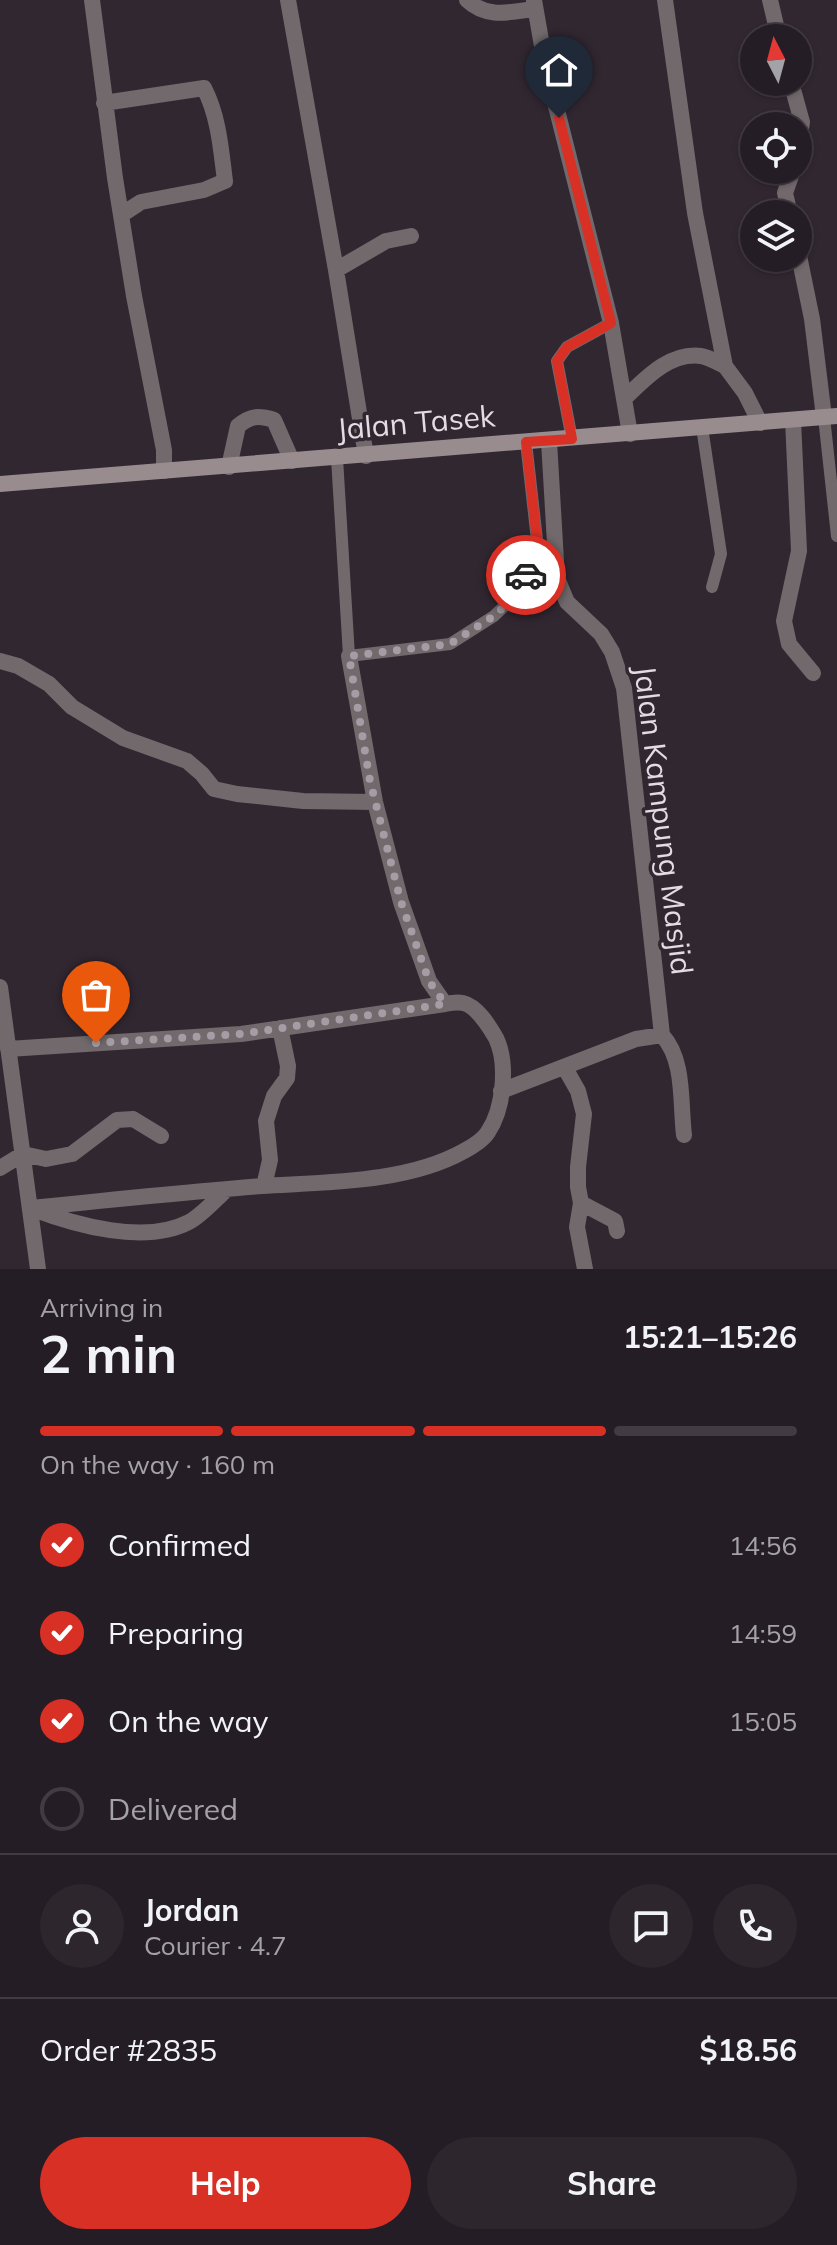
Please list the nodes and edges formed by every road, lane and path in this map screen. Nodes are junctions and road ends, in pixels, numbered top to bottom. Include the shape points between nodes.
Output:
1 (92, 0) edge
2 (288, 0) edge
3 (467, 0) edge
4 (665, 0) edge
5 (770, 0) edge
6 (534, 4) edge
7 (776, 24) edge
8 (104, 103) junction
9 (121, 215) junction
10 (411, 236) dead end
11 (336, 270) junction
12 (802, 272) edge
13 (611, 323) junction
14 (725, 366) junction
15 (624, 399) junction
16 (830, 416) edge
17 (793, 420) junction
18 (760, 423) junction
19 (702, 427) junction
20 (630, 434) junction
21 (572, 439) junction
22 (549, 441) junction
23 (526, 442) junction
24 (366, 456) junction
25 (337, 458) junction
26 (292, 461) junction
27 (229, 467) junction
28 (164, 471) junction
29 (0, 484) edge
30 (835, 497) edge
31 (837, 536) edge
32 (712, 587) dead end
33 (349, 656) junction
34 (0, 661) edge
35 (813, 673) dead end
36 (375, 802) junction
37 (0, 987) edge
38 (445, 1004) junction
39 (280, 1028) junction
40 (662, 1035) junction
41 (8, 1049) junction
42 (565, 1068) junction
43 (501, 1091) junction
44 (684, 1135) dead end
45 (161, 1136) dead end
46 (23, 1154) junction
47 (0, 1168) edge
48 (264, 1186) junction
49 (226, 1190) junction
50 (581, 1203) junction
51 (31, 1208) junction
52 (617, 1231) dead end
53 (38, 1269) edge
54 (585, 1269) edge

1 - 8 street
2 - 11 street
3 - 6 street via 493,14
4 - 14 street via 695,213
5 - 7 street
6 - 13 street
8 - 9 street
8 - 9 street via 204,88 220,142 225,181 141,202
9 - 28 street
10 - 11 street via 386,241
11 - 24 street
12 - 16 street
13 - 15 street
13 - 21 lane via 567,347 557,361
14 - 15 street via 702,356 677,358
14 - 18 street
15 - 20 street
16 - 17 main road, Jalan Tasek
16 - 30 lane
17 - 18 main road, Jalan Tasek
17 - 35 street via 799,551 784,621 789,644
18 - 19 main road, Jalan Tasek
19 - 20 main road, Jalan Tasek
19 - 32 lane via 721,554
20 - 21 main road, Jalan Tasek
21 - 22 main road, Jalan Tasek
22 - 23 main road, Jalan Tasek
22 - 40 street, Jalan Kampung Masjid via 557,578 567,602 612,652 624,688
23 - 24 main road, Jalan Tasek
23 - 33 lane via 537,540 517,594 450,644
24 - 25 main road, Jalan Tasek
25 - 26 main road, Jalan Tasek
25 - 33 lane
26 - 27 main road, Jalan Tasek
26 - 27 street via 274,420 248,417 238,426
27 - 28 main road, Jalan Tasek
28 - 29 main road, Jalan Tasek
30 - 31 lane
33 - 36 street
34 - 36 street via 49,684 72,707 123,738 187,761 214,789 303,801
36 - 38 street via 401,902 429,981
37 - 41 street
38 - 39 street
38 - 43 street via 464,1003 493,1033 503,1074
39 - 41 street
39 - 48 street via 287,1078 266,1121 270,1160
40 - 42 street via 636,1039
40 - 44 street, Jalan Kampung Masjid via 677,1060
41 - 46 street
42 - 43 street
42 - 50 street via 584,1114 578,1167
43 - 48 street via 488,1133 464,1151 417,1169 342,1182
45 - 46 street via 133,1119 117,1120 72,1154 46,1159
46 - 47 street
46 - 51 street
48 - 49 street
49 - 51 street
49 - 51 street via 190,1222 161,1231 71,1224
50 - 52 street via 615,1221
50 - 54 street via 577,1227
51 - 53 street

